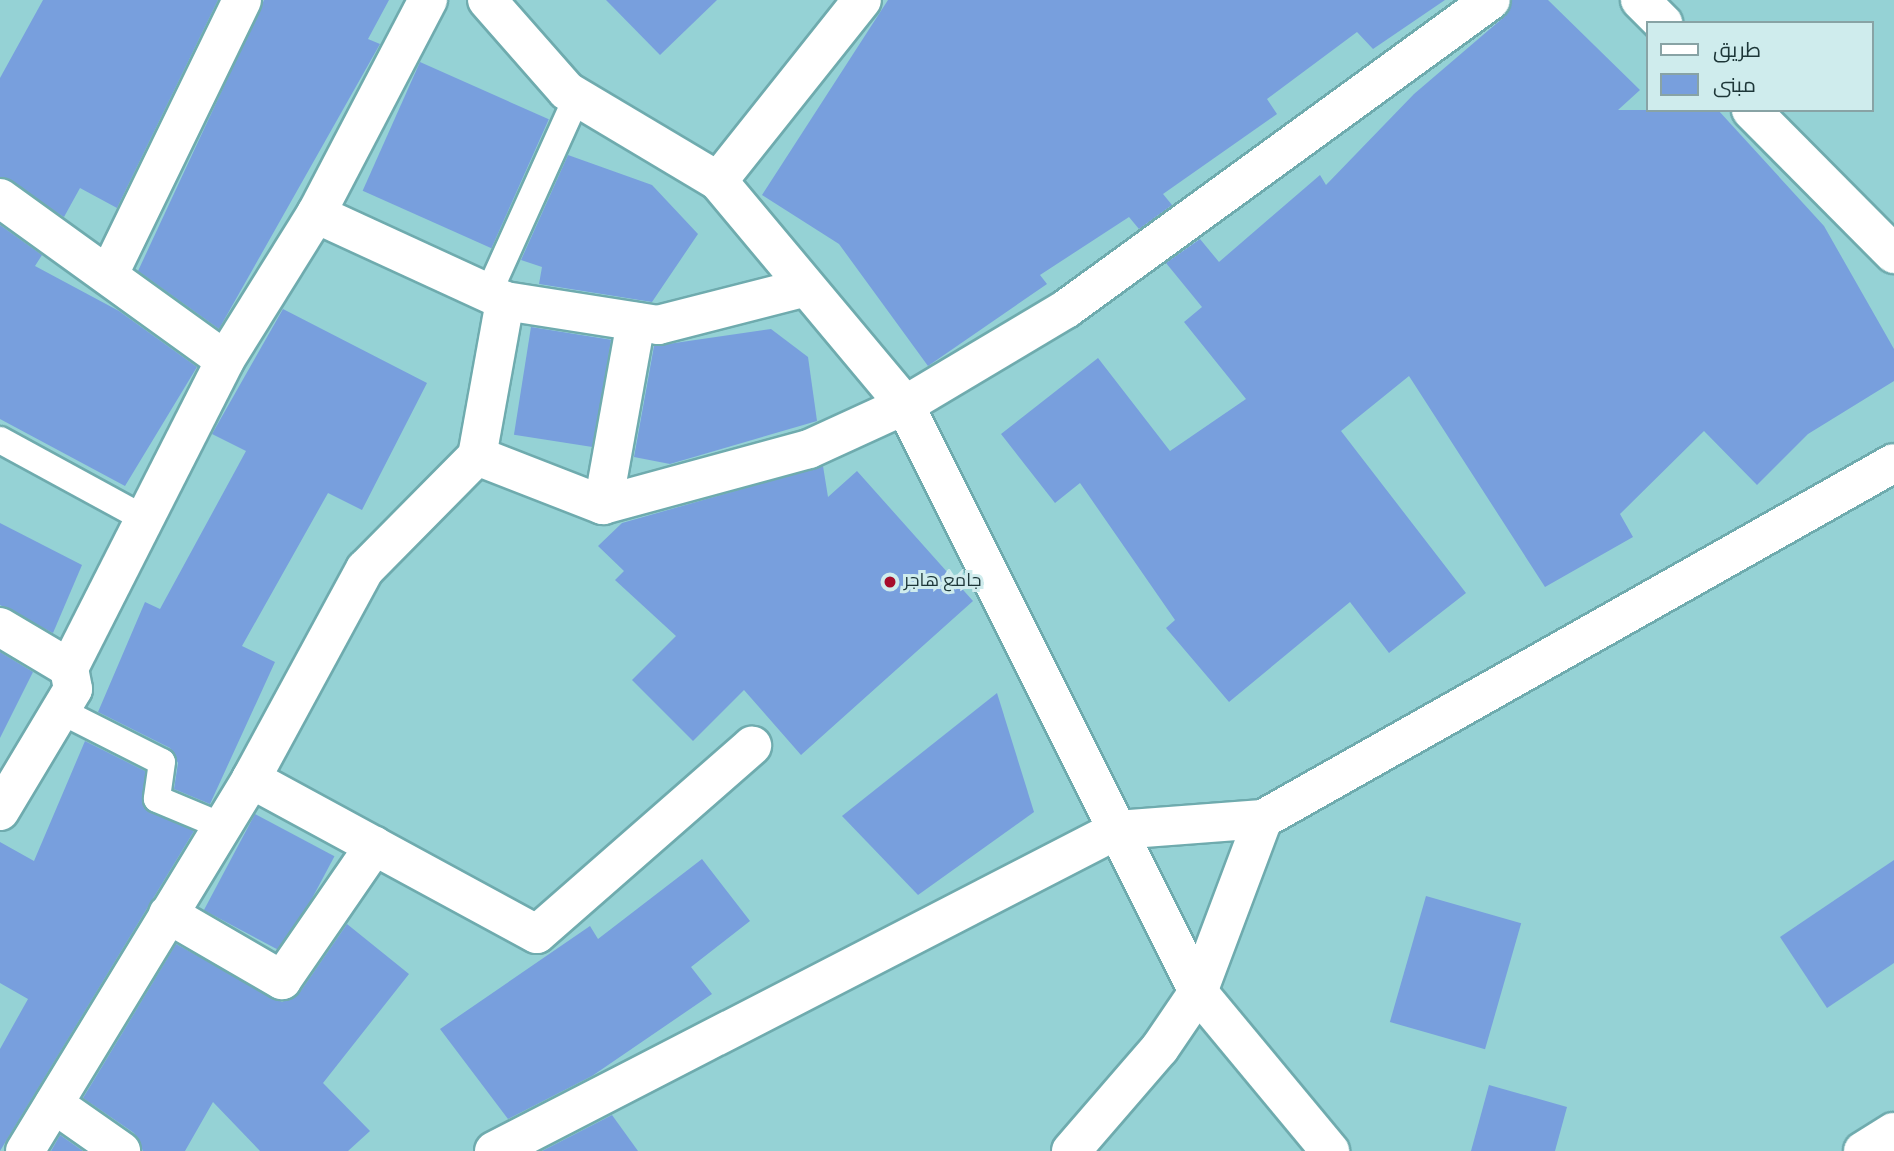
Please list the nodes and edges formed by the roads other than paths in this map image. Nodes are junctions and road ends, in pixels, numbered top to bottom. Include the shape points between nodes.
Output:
1 (242, 0) edge
2 (428, 0) edge
3 (487, 0) edge
4 (862, 0) edge
5 (1491, 0) edge
6 (1640, 0) edge
7 (1661, 21) edge
8 (577, 97) junction
9 (1753, 112) edge
10 (718, 181) junction
11 (0, 198) edge
12 (316, 214) junction
13 (1894, 254) edge
14 (110, 272) junction
15 (803, 288) junction
16 (496, 298) junction
17 (636, 322) junction
18 (225, 360) junction
19 (905, 405) junction
20 (0, 440) edge
21 (477, 456) junction
22 (1894, 463) edge
23 (603, 505) junction
24 (145, 519) junction
25 (0, 627) edge
26 (69, 668) junction
27 (60, 710) junction
28 (752, 746) dead end
29 (256, 771) junction
30 (0, 811) edge
31 (1263, 819) junction
32 (222, 825) junction
33 (1117, 830) junction
34 (374, 846) junction
35 (168, 914) junction
36 (1198, 992) junction
37 (54, 1104) junction
38 (1894, 1132) edge
39 (25, 1151) edge
40 (121, 1151) edge
41 (494, 1151) edge
42 (1071, 1151) edge
43 (1330, 1151) edge
44 (1863, 1151) edge

1 - 14 street
2 - 12 street
3 - 8 street
4 - 10 street
5 - 19 street via 1066,309
6 - 7 street
8 - 10 street
8 - 16 lane
9 - 13 street
10 - 15 street
11 - 14 street
12 - 16 street
12 - 18 street
14 - 18 street
15 - 17 street via 658,325
15 - 19 street
16 - 17 street
16 - 21 street
17 - 23 street
18 - 24 street
19 - 23 street via 809,449
19 - 33 street
20 - 24 lane
21 - 23 street
21 - 29 street via 365,569
22 - 31 street
24 - 26 street
25 - 26 street
26 - 27 street via 73,689
27 - 30 street
27 - 32 lane via 162,762 158,799
28 - 34 street via 537,934
29 - 32 street
29 - 34 street via 251,779
31 - 33 street
31 - 36 street
32 - 35 street
33 - 36 street
33 - 41 street
34 - 35 street via 282,980
35 - 37 street
36 - 42 street via 1160,1048
36 - 43 street
37 - 39 street
37 - 40 street
38 - 44 street

